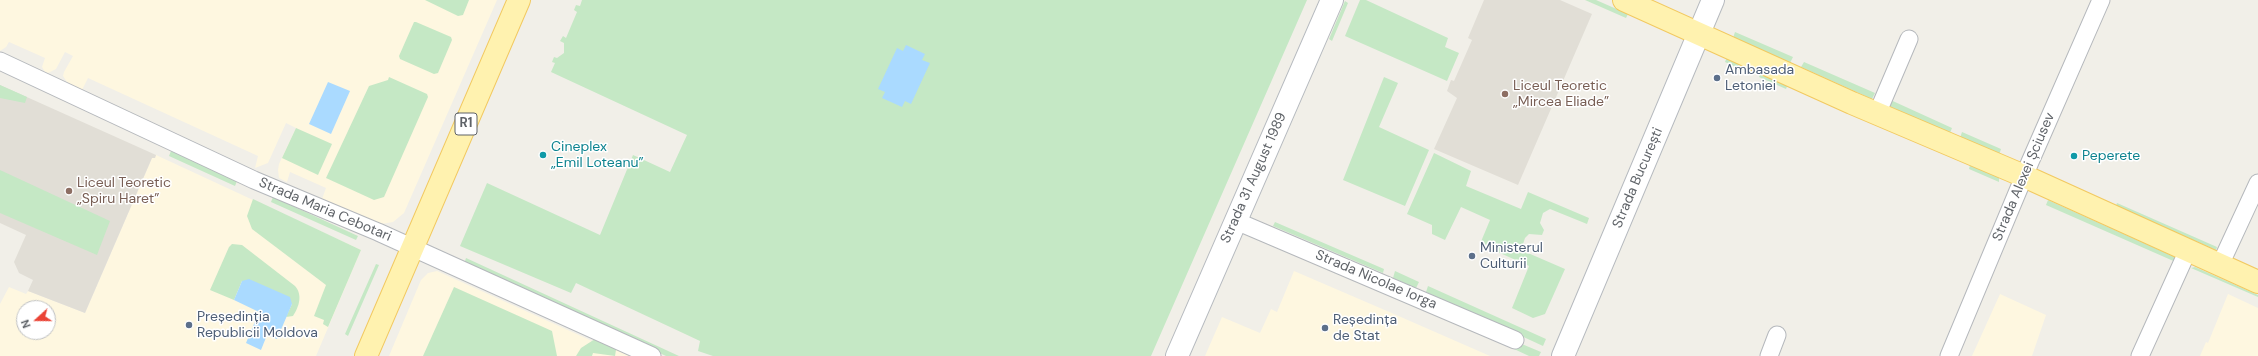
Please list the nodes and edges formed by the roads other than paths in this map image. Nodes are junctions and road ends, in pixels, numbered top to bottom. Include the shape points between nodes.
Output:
1 (519, 0) edge
2 (1332, 0) edge
3 (1624, 0) edge
4 (1713, 0) edge
5 (2101, 0) edge
6 (1699, 32) junction
7 (1909, 39) dead end
8 (0, 60) edge
9 (1877, 114) junction
10 (2024, 176) junction
11 (2258, 182) edge
12 (1236, 221) junction
13 (413, 248) junction
14 (2188, 250) junction
15 (2220, 265) junction
16 (2258, 282) edge
17 (1777, 335) dead end
18 (1515, 340) dead end
19 (366, 356) edge
20 (652, 356) edge
21 (1177, 356) edge
22 (1563, 356) edge
23 (1769, 356) edge
24 (1949, 356) edge
25 (2140, 356) edge

1 - 13 main road, R1
2 - 12 street, Strada 31 August 1989
3 - 6 main road
4 - 6 street, Strada București
5 - 10 street, Strada Alexei Șciusev
6 - 9 main road
6 - 22 street, Strada București
7 - 9 street
8 - 13 street, Strada Maria Cebotari via 254,180
9 - 10 main road
10 - 14 main road
10 - 24 street, Strada Alexei Șciusev
11 - 15 street
12 - 18 street, Strada Nicolae Iorga
12 - 21 street, Strada 31 August 1989
13 - 19 main road, R1
13 - 20 street, Strada Maria Cebotari
14 - 15 main road
14 - 25 street
15 - 16 main road
17 - 23 street

